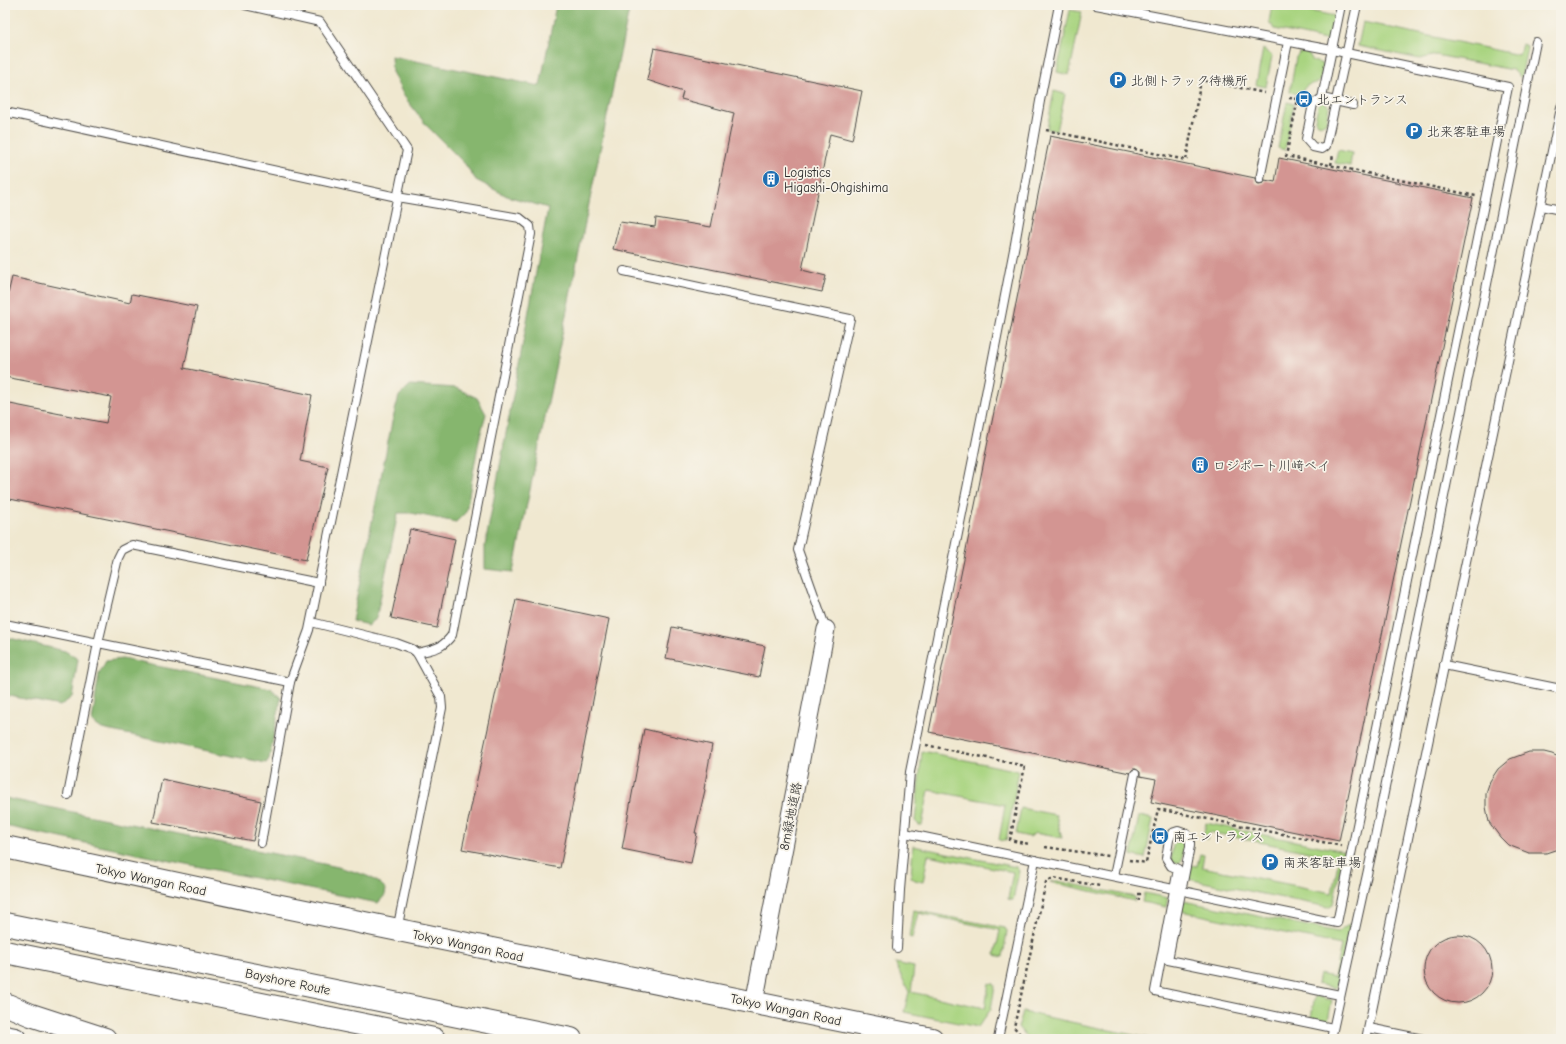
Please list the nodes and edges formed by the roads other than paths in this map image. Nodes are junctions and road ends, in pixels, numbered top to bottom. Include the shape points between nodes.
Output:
1 (245, 5) edge
2 (1059, 5) edge
3 (1096, 5) edge
4 (1341, 5) edge
5 (1357, 5) edge
6 (1288, 42) junction
7 (1536, 42) dead end
8 (1332, 50) junction
9 (1347, 54) junction
10 (1322, 98) junction
11 (1336, 101) junction
12 (1353, 105) dead end
13 (1561, 108) edge
14 (5, 112) edge
15 (1260, 179) dead end
16 (397, 196) junction
17 (1541, 206) junction
18 (1561, 210) edge
19 (624, 271) dead end
20 (319, 583) junction
21 (311, 622) junction
22 (5, 624) edge
23 (826, 629) joint
24 (98, 643) junction
25 (418, 653) junction
26 (1444, 665) junction
27 (290, 682) junction
28 (1561, 689) edge
29 (1135, 774) dead end
30 (68, 795) dead end
31 (905, 833) junction
32 (261, 843) dead end
33 (5, 847) edge
34 (5, 855) edge
35 (1035, 860) junction
36 (119, 872) junction
37 (1114, 876) junction
38 (1178, 890) junction
39 (5, 924) edge
40 (397, 930) junction
41 (897, 948) dead end
42 (5, 952) edge
43 (1340, 995) junction
44 (754, 1002) junction
45 (5, 1004) edge
46 (1333, 1028) junction
47 (1369, 1028) junction
48 (5, 1037) edge
49 (15, 1039) edge
50 (105, 1039) edge
51 (434, 1039) edge
52 (571, 1039) edge
53 (932, 1039) edge
54 (998, 1039) edge
55 (1331, 1039) edge
56 (1366, 1039) edge
57 (1423, 1039) edge

1 - 16 lane via 320,22 407,150
2 - 31 lane via 1015,244 910,772
3 - 6 lane
4 - 8 lane
5 - 9 lane
6 - 8 lane
6 - 15 lane
7 - 43 lane via 1373,847
8 - 9 lane
8 - 10 lane
9 - 11 lane
9 - 38 lane via 1508,87 1337,923
10 - 11 lane
10 - 11 lane via 1313,104 1306,139 1313,147 1322,149 1326,146
11 - 12 lane
13 - 17 lane
14 - 16 lane
16 - 20 lane
16 - 25 lane via 520,218 530,226 531,234 452,635 447,643 439,648
17 - 18 lane
17 - 26 lane
19 - 23 lane via 850,319 798,550
20 - 21 lane
20 - 24 lane via 132,545 122,550 118,558
21 - 25 lane via 396,643
21 - 27 lane
22 - 24 lane
23 - 44 street, 8m緑地道路
24 - 27 lane
24 - 30 lane
25 - 40 lane via 441,697 442,708
26 - 28 lane
26 - 47 lane
27 - 32 lane
29 - 37 lane
31 - 35 lane
31 - 41 lane
33 - 36 highway, Tokyo Wangan Road
34 - 36 highway
35 - 37 lane
35 - 54 lane
36 - 40 highway, Tokyo Wangan Road
37 - 38 lane
38 - 38 lane via 1178,869 1171,866 1166,858 1172,833 1178,831 1187,834 1190,839
38 - 43 lane via 1168,960
38 - 46 lane via 1155,991
39 - 52 highway, Bayshore Route
40 - 44 highway, Tokyo Wangan Road
42 - 51 highway
43 - 46 lane
44 - 53 highway, Tokyo Wangan Road
45 - 50 highway
46 - 55 lane
47 - 56 lane
47 - 57 lane
48 - 49 highway

